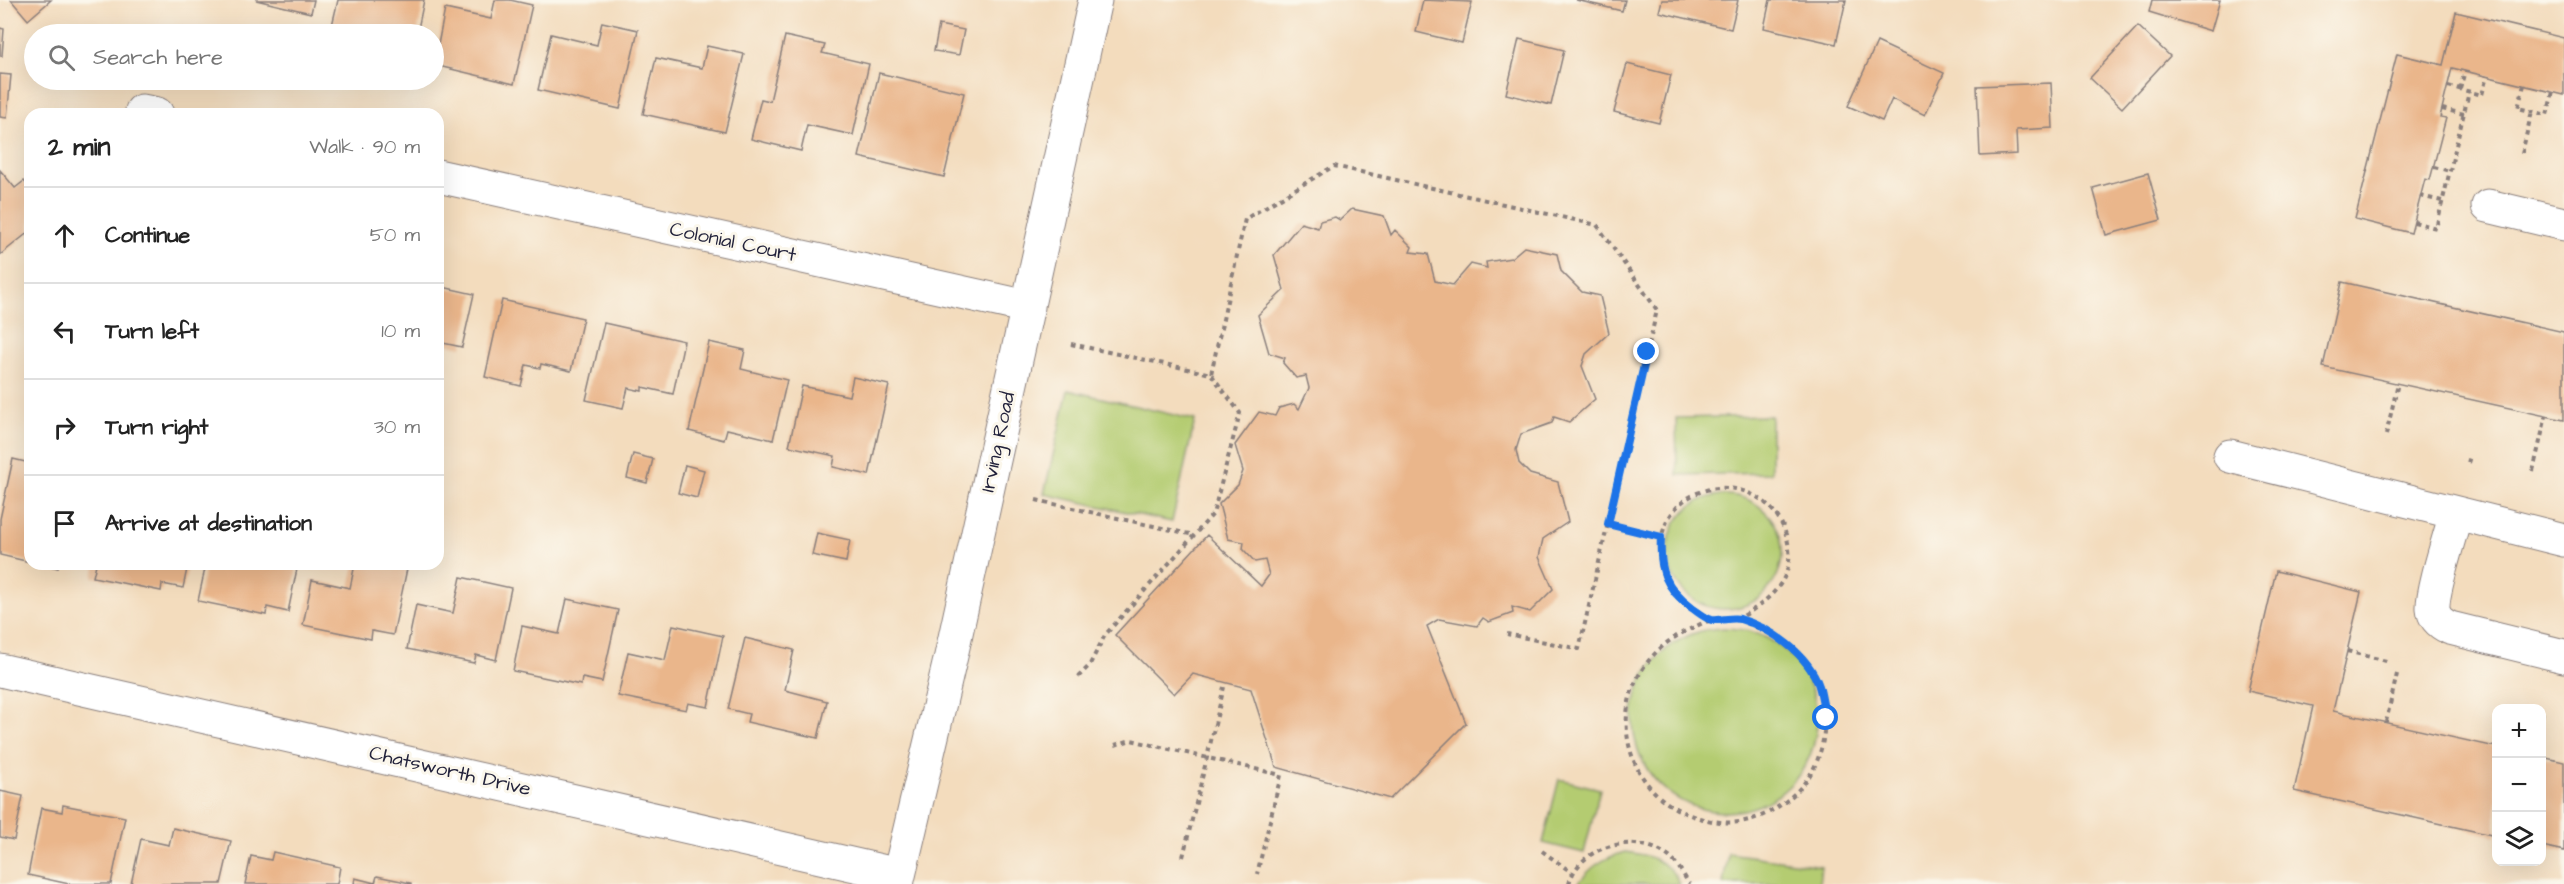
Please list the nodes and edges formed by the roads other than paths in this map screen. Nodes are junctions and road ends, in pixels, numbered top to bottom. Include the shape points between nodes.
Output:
1 (1095, 0) edge
2 (444, 177) edge
3 (2488, 206) dead end
4 (2564, 224) edge
5 (1028, 307) junction
6 (2230, 456) dead end
7 (2456, 513) junction
8 (2564, 540) edge
9 (2564, 656) edge
10 (0, 670) edge
11 (898, 880) edge

1 - 5 street, Irving Road
2 - 5 street, Colonial Court
3 - 4 street
5 - 11 street, Irving Road
6 - 7 street
7 - 8 street
7 - 9 street via 2434,601 2441,624
10 - 11 street, Chatsworth Drive

